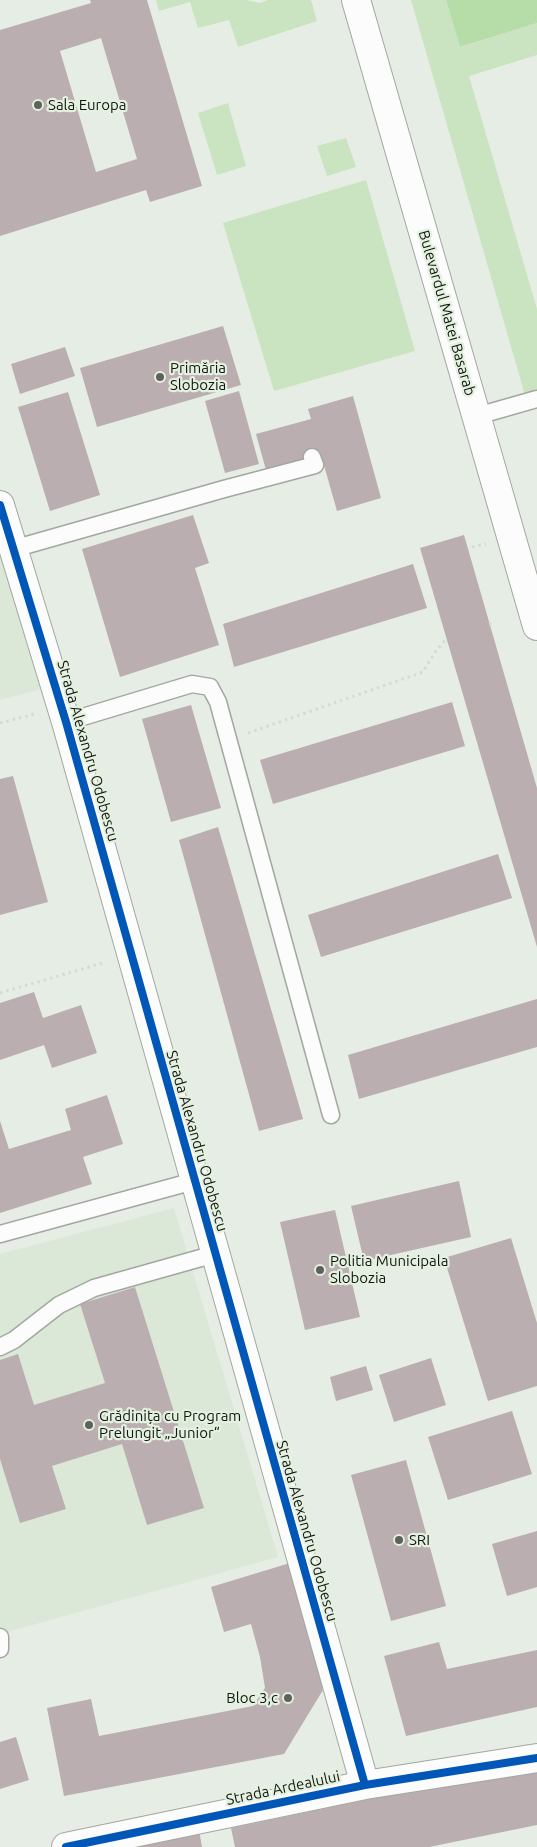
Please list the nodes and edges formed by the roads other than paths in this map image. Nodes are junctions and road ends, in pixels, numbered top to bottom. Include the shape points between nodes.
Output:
1 (356, 0) edge
2 (537, 399) edge
3 (477, 416) junction
4 (312, 457) dead end
5 (0, 505) edge
6 (14, 549) junction
7 (537, 626) edge
8 (64, 714) junction
9 (331, 1115) dead end
10 (194, 1181) junction
11 (0, 1234) edge
12 (215, 1254) junction
13 (0, 1347) edge
14 (0, 1637) edge
15 (0, 1649) edge
16 (537, 1758) edge
17 (365, 1785) junction
18 (66, 1847) edge

1 - 3 street, Bulevardul Matei Basarab
2 - 3 lane
3 - 7 street, Bulevardul Matei Basarab
4 - 6 lane via 315,465
5 - 6 street, Strada Alexandru Odobescu
6 - 8 street, Strada Alexandru Odobescu
8 - 9 lane via 192,684 210,687 218,702
8 - 10 street, Strada Alexandru Odobescu
10 - 11 lane
10 - 12 street, Strada Alexandru Odobescu
12 - 13 lane via 94,1288 59,1305
12 - 17 street, Strada Alexandru Odobescu
14 - 15 lane
16 - 17 street, Strada Ardealului
17 - 18 street, Strada Ardealului

